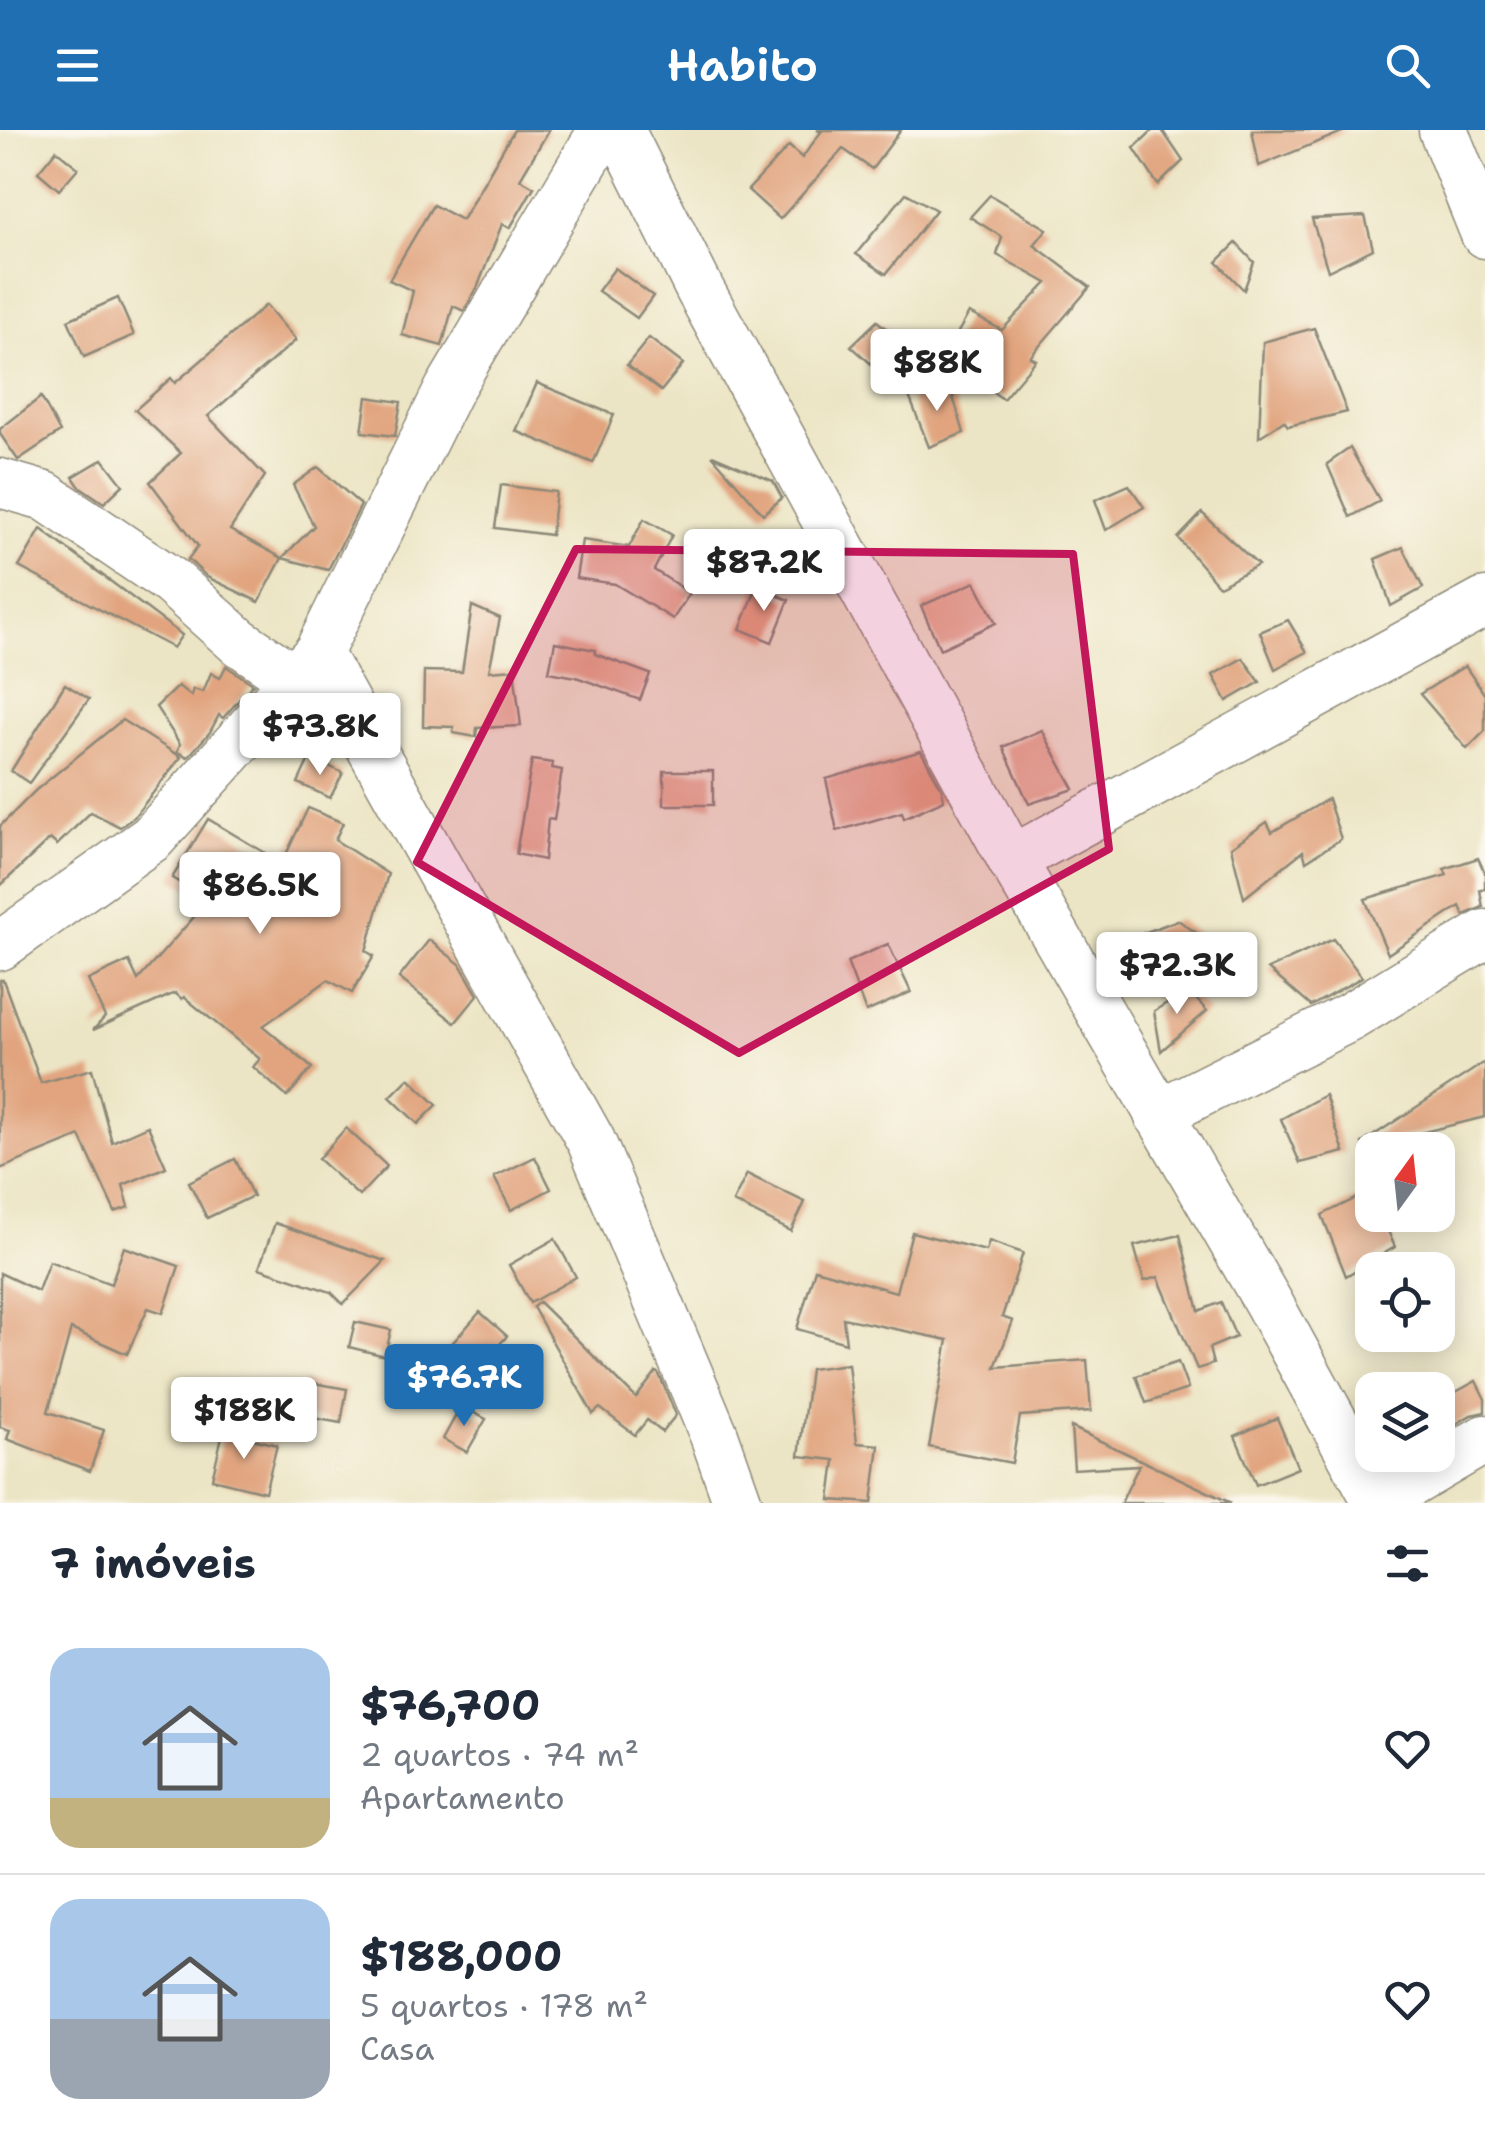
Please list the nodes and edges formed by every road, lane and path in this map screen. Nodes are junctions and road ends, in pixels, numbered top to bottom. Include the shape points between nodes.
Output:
1 (603, 130) edge
2 (620, 130) edge
3 (1444, 130) edge
4 (1485, 234) edge
5 (0, 484) edge
6 (1485, 602) edge
7 (306, 666) junction
8 (1012, 860) junction
9 (1485, 934) edge
10 (0, 946) edge
11 (1158, 1114) junction
12 (1485, 1439) edge
13 (721, 1494) edge
14 (1378, 1503) edge

1 - 7 street via 450,389
2 - 8 street via 700,290
3 - 4 street
5 - 7 street via 45,496 172,582 238,641
6 - 8 street
7 - 10 street via 152,838
7 - 13 street via 592,1141 714,1434
8 - 11 street
9 - 11 street via 1350,1017
11 - 14 street
12 - 14 street

